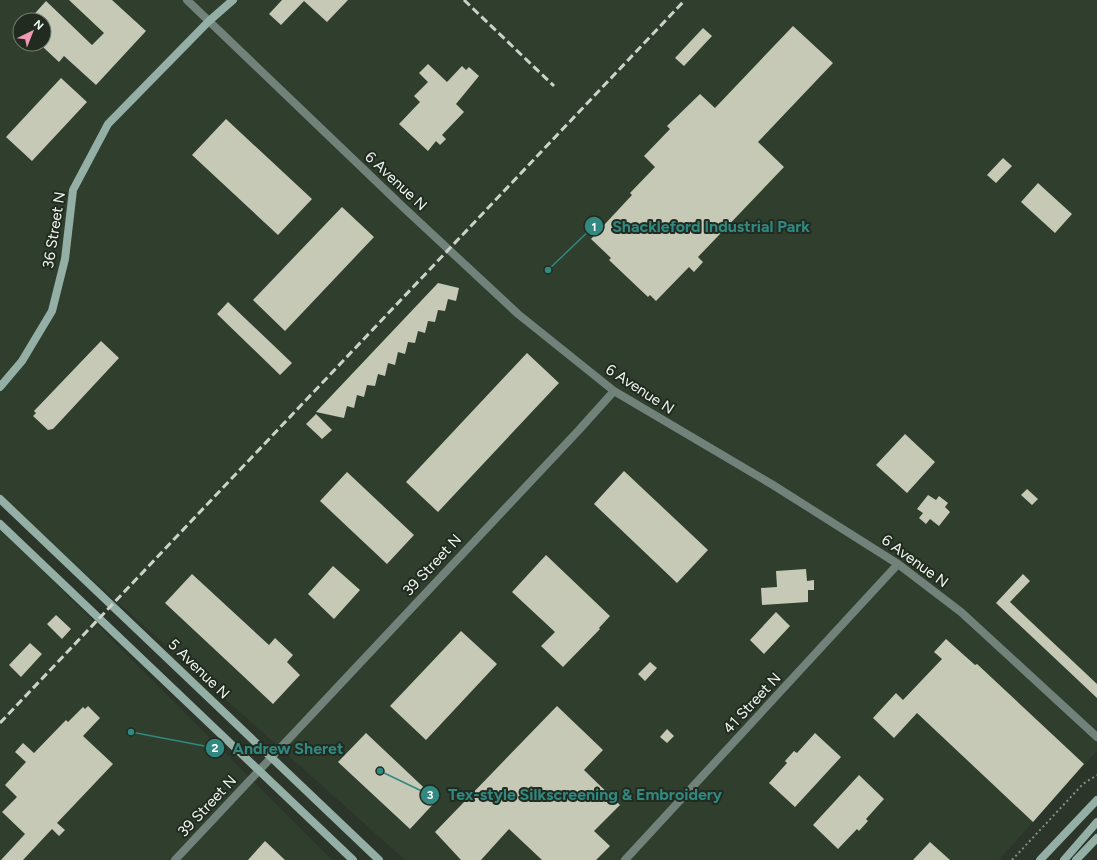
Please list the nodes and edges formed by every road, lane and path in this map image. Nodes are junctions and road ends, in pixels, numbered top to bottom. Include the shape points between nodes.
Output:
1 (187, 0) edge
2 (233, 0) edge
3 (208, 21) junction
4 (0, 387) edge
5 (614, 391) junction
6 (0, 499) edge
7 (0, 524) edge
8 (898, 564) junction
9 (1097, 737) edge
10 (271, 758) junction
11 (259, 771) junction
12 (1097, 775) edge
13 (1097, 800) edge
14 (1097, 822) edge
15 (1097, 838) edge
16 (175, 860) edge
17 (353, 860) edge
18 (379, 860) edge
19 (625, 860) edge
20 (1012, 860) edge
21 (1040, 860) edge
22 (1064, 860) edge
23 (1076, 860) edge

1 - 3 street, 6 Avenue N
2 - 3 main road, 36 Street N
3 - 4 main road, 36 Street N via 108,124 73,190 65,259 52,312 22,361
3 - 5 street, 6 Avenue N via 518,314
5 - 8 street, 6 Avenue N via 773,485
5 - 10 street, 39 Street N
6 - 10 main road, 5 Avenue N
7 - 11 main road
8 - 9 street, 6 Avenue N via 961,612
8 - 19 street, 41 Street N
10 - 11 street, 39 Street N
10 - 18 main road, 5 Avenue N
11 - 16 street, 39 Street N
11 - 17 main road
12 - 20 path via 1083,784
13 - 21 main road
14 - 22 main road
15 - 23 main road

